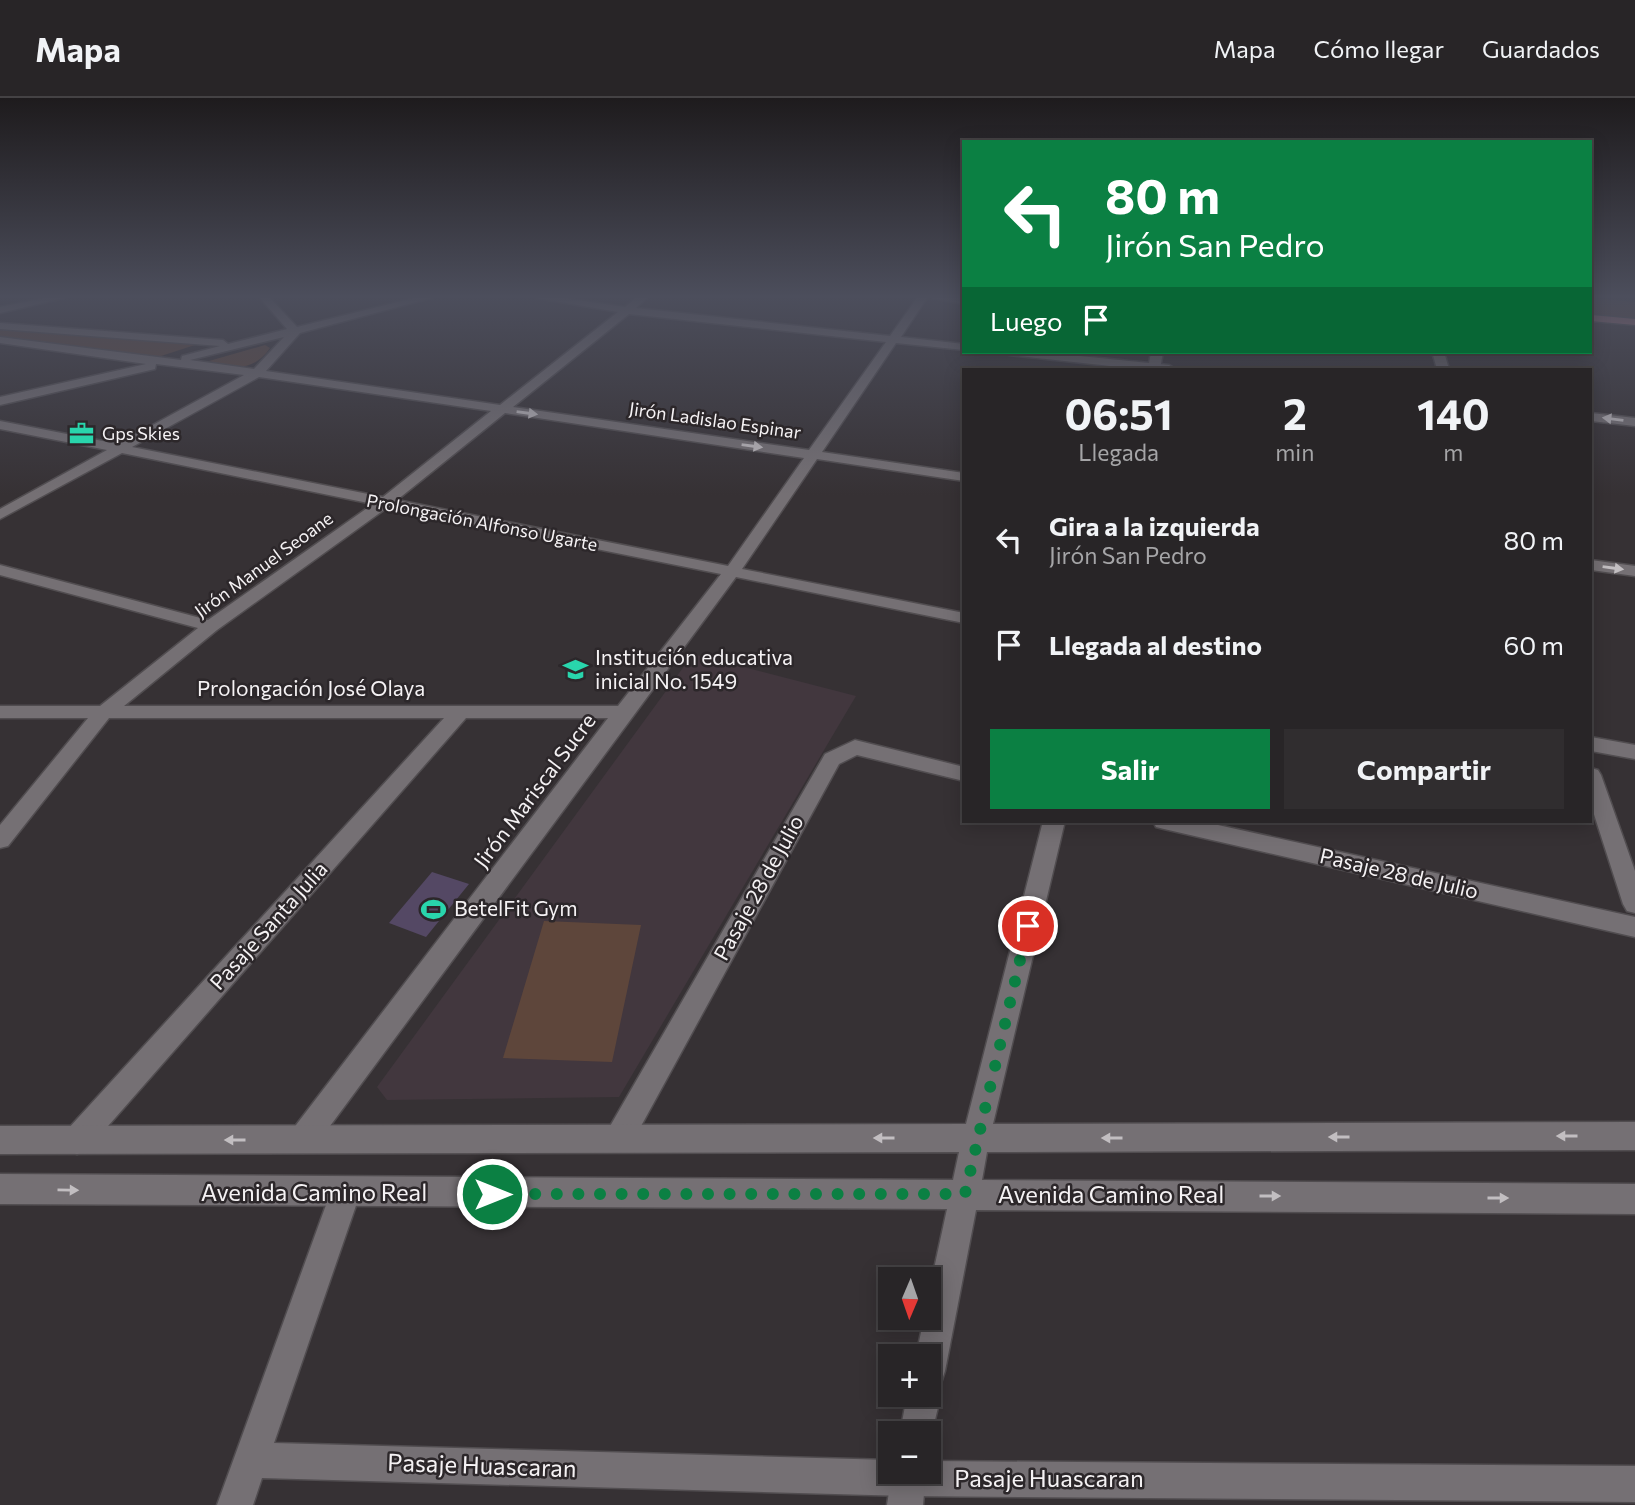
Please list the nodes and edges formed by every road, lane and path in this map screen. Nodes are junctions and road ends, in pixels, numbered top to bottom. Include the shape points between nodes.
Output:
1 (162, 364) edge
2 (182, 364) edge
3 (266, 364) edge
4 (557, 364) edge
5 (877, 364) edge
6 (1115, 364) edge
7 (1154, 368) edge
8 (257, 373) junction
9 (0, 401) edge
10 (498, 409) junction
11 (1592, 417) edge
12 (1635, 422) edge
13 (0, 425) edge
14 (120, 450) junction
15 (812, 455) junction
16 (962, 477) edge
17 (383, 503) junction
18 (0, 515) edge
19 (1592, 565) edge
20 (0, 570) edge
21 (732, 571) junction
22 (1635, 571) edge
23 (962, 618) edge
24 (211, 626) junction
25 (0, 712) edge
26 (104, 712) junction
27 (461, 712) junction
28 (623, 712) junction
29 (1592, 744) edge
30 (1635, 752) edge
31 (962, 774) edge
32 (1592, 778) edge
33 (1054, 823) edge
34 (1173, 823) edge
35 (0, 840) edge
36 (1635, 904) edge
37 (1635, 927) edge
38 (1635, 1136) edge
39 (620, 1138) junction
40 (976, 1138) junction
41 (303, 1139) junction
42 (0, 1140) edge
43 (76, 1140) junction
44 (0, 1189) edge
45 (345, 1194) junction
46 (965, 1194) junction
47 (1635, 1199) edge
48 (934, 1344) edge
49 (253, 1460) junction
50 (1635, 1484) edge
51 (907, 1485) edge
52 (236, 1505) edge

1 - 9 street
2 - 8 street, Jirón Ladislao Espinar
3 - 8 street
4 - 10 street, Jirón Manuel Seoane
5 - 15 street, Jirón Mariscal Sucre
6 - 7 street
8 - 10 street, Jirón Ladislao Espinar
8 - 14 street
10 -> 15 street, Jirón Ladislao Espinar
10 - 17 street, Jirón Manuel Seoane
12 -> 11 street
13 - 14 street, Prolongación Alfonso Ugarte
14 - 17 street, Prolongación Alfonso Ugarte
14 - 18 street
15 - 16 street, Jirón Ladislao Espinar
15 - 21 street, Jirón Mariscal Sucre
17 - 21 street, Prolongación Alfonso Ugarte
17 - 24 street, Jirón Manuel Seoane
19 -> 22 street
20 - 24 street
21 - 23 street, Prolongación Alfonso Ugarte
21 - 28 street, Jirón Mariscal Sucre
24 - 26 street, Jirón Manuel Seoane
25 - 26 street, Prolongación José Olaya
26 - 27 street, Prolongación José Olaya
26 - 35 street, Jirón Manuel Seoane
27 - 28 street, Prolongación José Olaya
27 - 43 street, Pasaje Santa Julia
28 - 41 street, Jirón Mariscal Sucre
29 - 30 street
31 - 39 street, Pasaje 28 de Julio via 855,747 832,758
32 - 36 street
33 - 40 street
34 - 37 street, Pasaje 28 de Julio
38 -> 40 street
40 -> 39 street
39 - 41 street
40 - 46 street
41 -> 43 street
42 - 43 street
44 -> 45 street, Avenida Camino Real
45 - 46 street, Avenida Camino Real
45 - 49 street
46 -> 47 street, Avenida Camino Real
46 - 48 street
49 - 51 street, Pasaje Huascaran
49 - 52 street
50 - 51 street, Pasaje Huascaran

